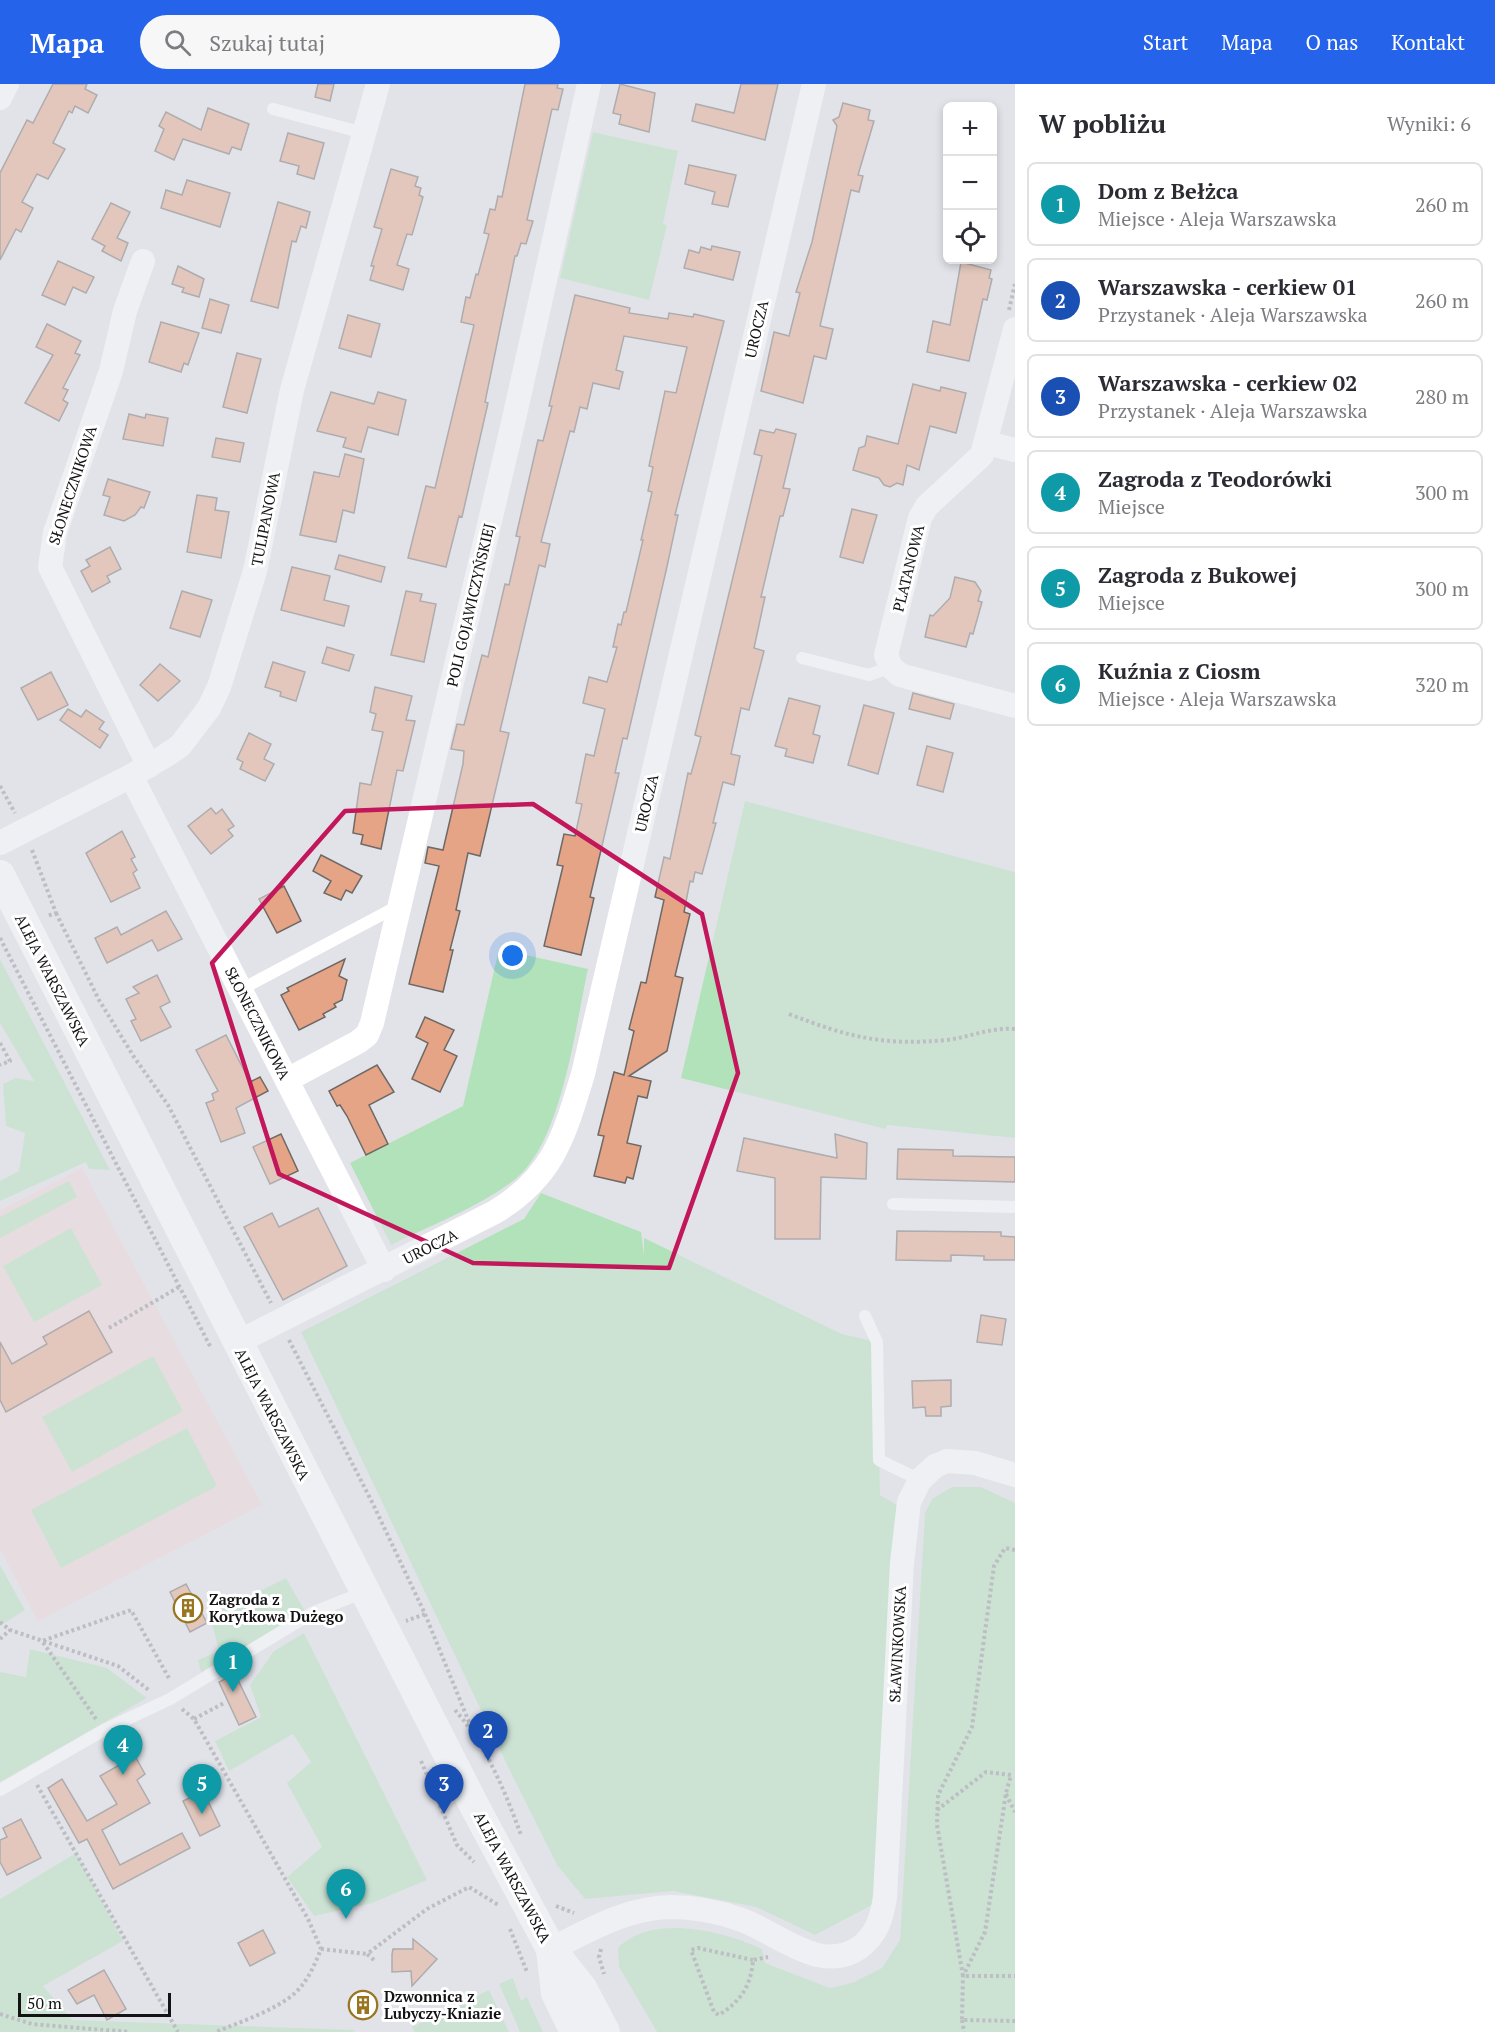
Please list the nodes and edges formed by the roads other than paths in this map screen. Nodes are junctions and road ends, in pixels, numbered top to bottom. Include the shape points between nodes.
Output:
1 (7, 84) edge
2 (378, 84) edge
3 (589, 84) edge
4 (814, 84) edge
5 (0, 98) edge
6 (273, 109) dead end
7 (364, 133) junction
8 (142, 261) dead end
9 (1011, 323) edge
10 (987, 443) junction
11 (1015, 450) edge
12 (802, 658) dead end
13 (891, 667) junction
14 (1015, 706) edge
15 (140, 771) junction
16 (0, 843) edge
17 (0, 875) edge
18 (398, 906) junction
19 (9, 934) edge
20 (240, 990) junction
21 (287, 1080) junction
22 (892, 1204) dead end
23 (1015, 1207) edge
24 (384, 1270) junction
25 (865, 1316) dead end
26 (224, 1346) junction
27 (1015, 1475) edge
28 (920, 1480) junction
29 (363, 1592) junction
30 (0, 1790) edge
31 (551, 1949) junction
32 (575, 2032) edge
33 (605, 2032) edge

1 - 5 street
2 - 7 street, TULIPANOWA
3 - 18 street, POLI GOJAWICZYŃSKIEJ
4 - 24 street, UROCZA via 583,1074 567,1125 546,1168 517,1199
6 - 7 lane
7 - 15 street, TULIPANOWA via 292,390 255,571 219,687 196,728 180,746
8 - 15 street, SŁONECZNIKOWA via 111,371 55,533 50,567
9 - 10 street, PLATANOWA
10 - 11 street
10 - 13 street, PLATANOWA via 982,455 927,506 920,518 886,655
12 - 13 lane via 869,675
13 - 14 street via 900,675
15 - 16 street, TULIPANOWA
15 - 20 street, SŁONECZNIKOWA
17 - 19 street, ALEJA WARSZAWSKA
18 - 20 lane
18 - 21 street, POLI GOJAWICZYŃSKIEJ via 367,1035
19 - 26 street, ALEJA WARSZAWSKA
20 - 21 street, SŁONECZNIKOWA
21 - 24 street, SŁONECZNIKOWA
22 - 23 lane
24 - 26 street, UROCZA
25 - 28 lane via 877,1342 879,1460
26 - 29 street, ALEJA WARSZAWSKA
27 - 28 street, SŁAWINKOWSKA via 975,1463 947,1461
28 - 31 street, SŁAWINKOWSKA via 909,1502 905,1527 882,1914 837,1942 777,1945 727,1915 671,1907 610,1919
29 - 30 lane via 314,1612 174,1696 104,1730
29 - 31 street, ALEJA WARSZAWSKA
31 - 32 street, ALEJA WARSZAWSKA via 556,1993
31 - 33 street, ALEJA WARSZAWSKA via 582,1988

